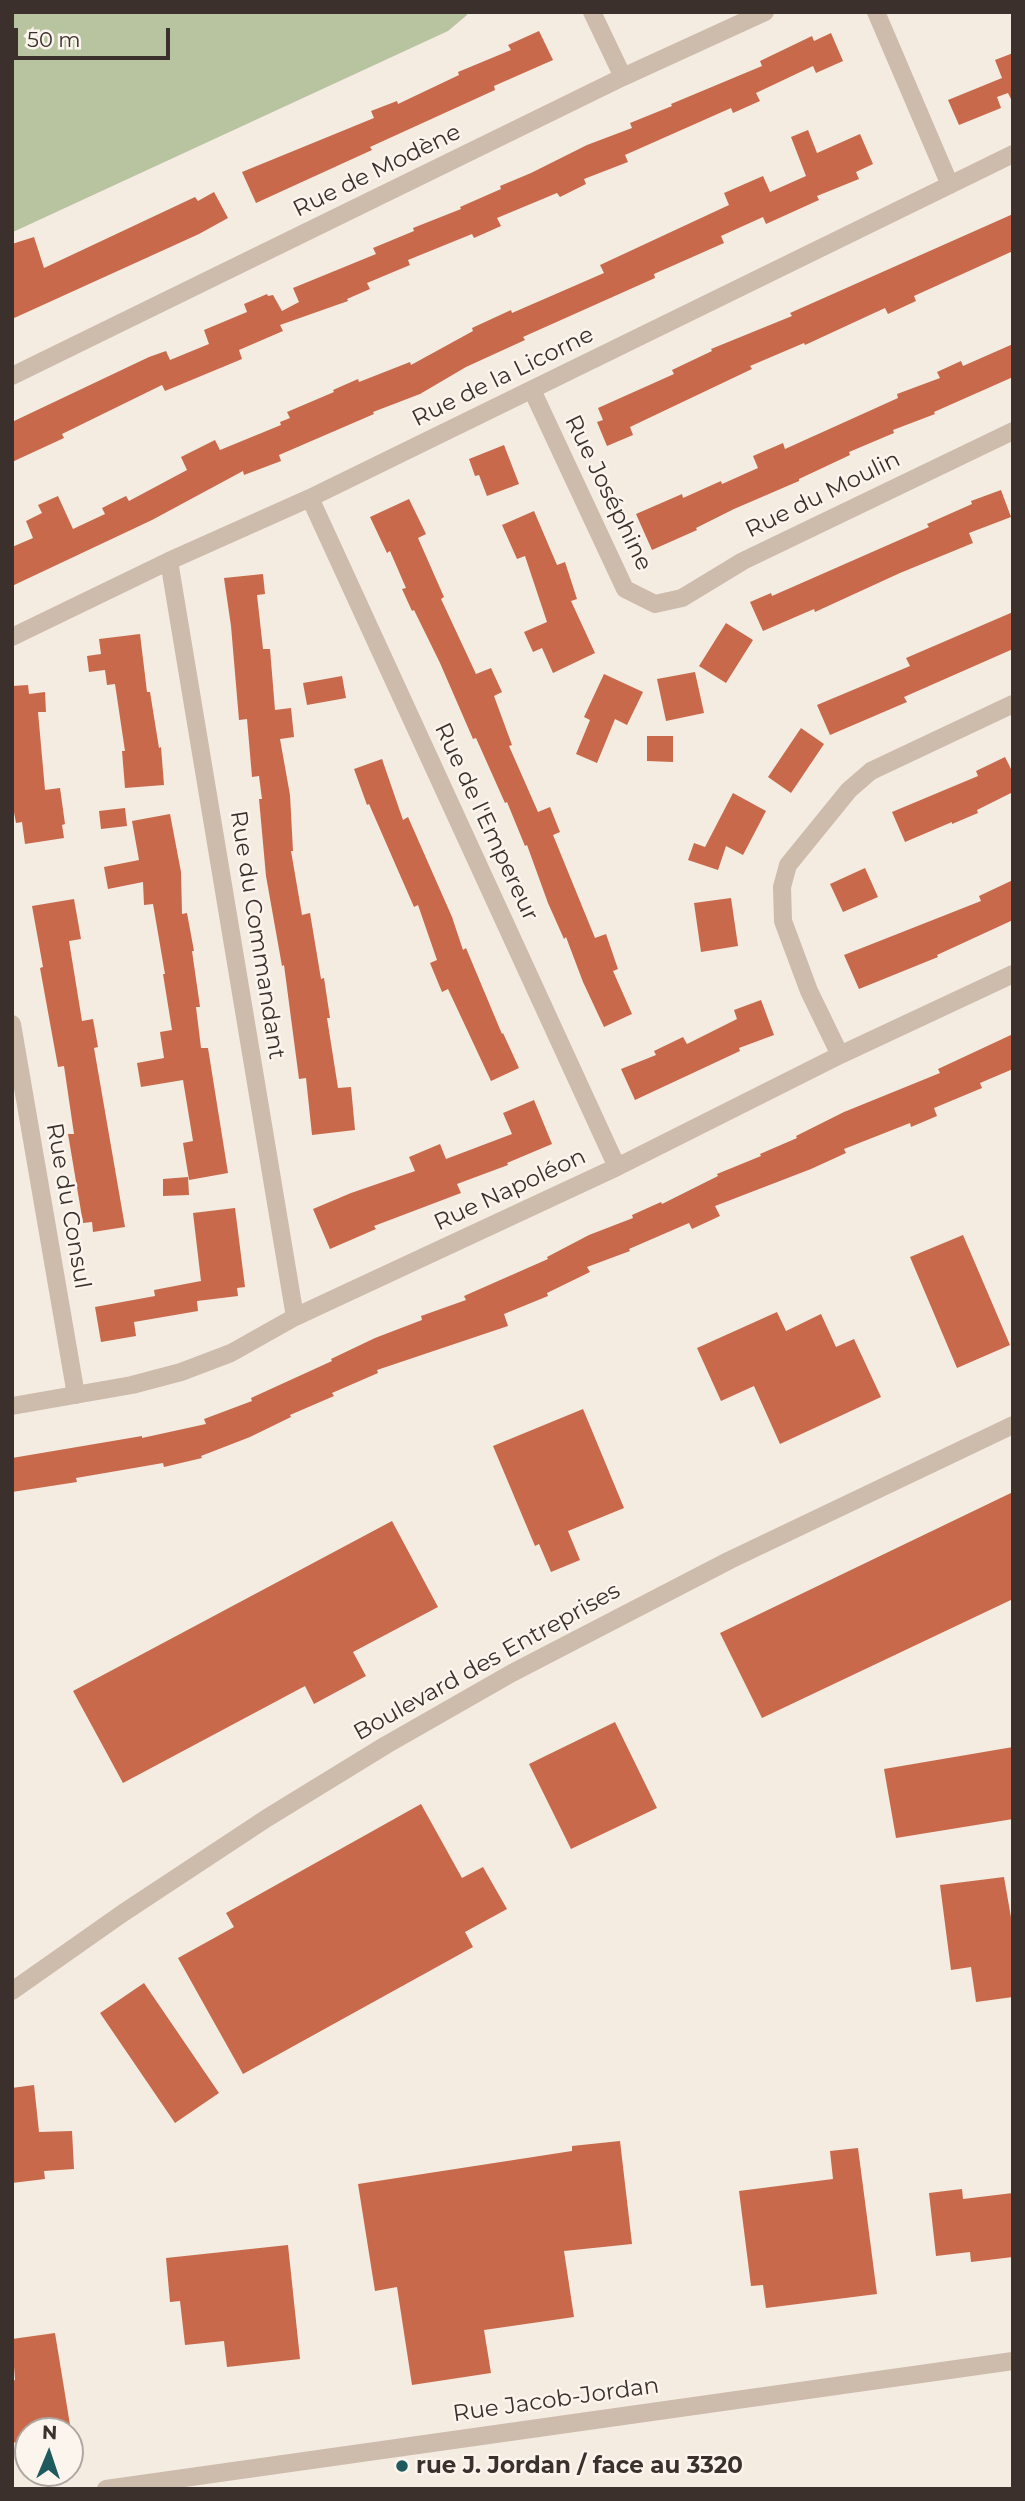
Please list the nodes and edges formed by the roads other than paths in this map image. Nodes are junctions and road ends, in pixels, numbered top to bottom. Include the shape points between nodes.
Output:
1 (592, 12) edge
2 (765, 12) edge
3 (876, 12) edge
4 (623, 77) junction
5 (1013, 154) edge
6 (950, 185) junction
7 (12, 376) edge
8 (532, 390) junction
9 (1013, 431) edge
10 (310, 498) junction
11 (169, 561) junction
12 (655, 604) joint
13 (12, 637) edge
14 (1013, 704) edge
15 (1013, 974) edge
16 (12, 1024) edge
17 (840, 1055) junction
18 (617, 1167) junction
19 (295, 1317) junction
20 (76, 1395) junction
21 (12, 1406) edge
22 (1013, 1425) edge
23 (12, 1991) edge
24 (1013, 2361) edge
25 (106, 2489) edge

1 - 4 street
2 - 4 street, Rue de Modène
3 - 6 street
4 - 7 street, Rue de Modène
5 - 6 street, Rue de la Licorne
6 - 8 street, Rue de la Licorne
8 - 10 street, Rue de la Licorne
8 - 12 street, Rue Joséphine via 625,589
9 - 12 street, Rue du Moulin via 743,561 682,598
10 - 11 street, Rue de la Licorne
10 - 18 street, Rue de l'Empereur
11 - 13 street, Rue de la Licorne
11 - 19 street, Rue du Commandant
14 - 17 street via 871,771 849,790 788,866 782,887 783,921
15 - 17 street, Rue Napoléon
16 - 20 street, Rue du Consul
17 - 18 street, Rue Napoléon
18 - 19 street, Rue Napoléon
19 - 20 street, Rue Napoléon via 231,1353 181,1372
20 - 21 street, Rue Napoléon
22 - 23 street, Boulevard des Entreprises via 730,1560 502,1678 267,1818
24 - 25 street, Rue Jacob-Jordan

